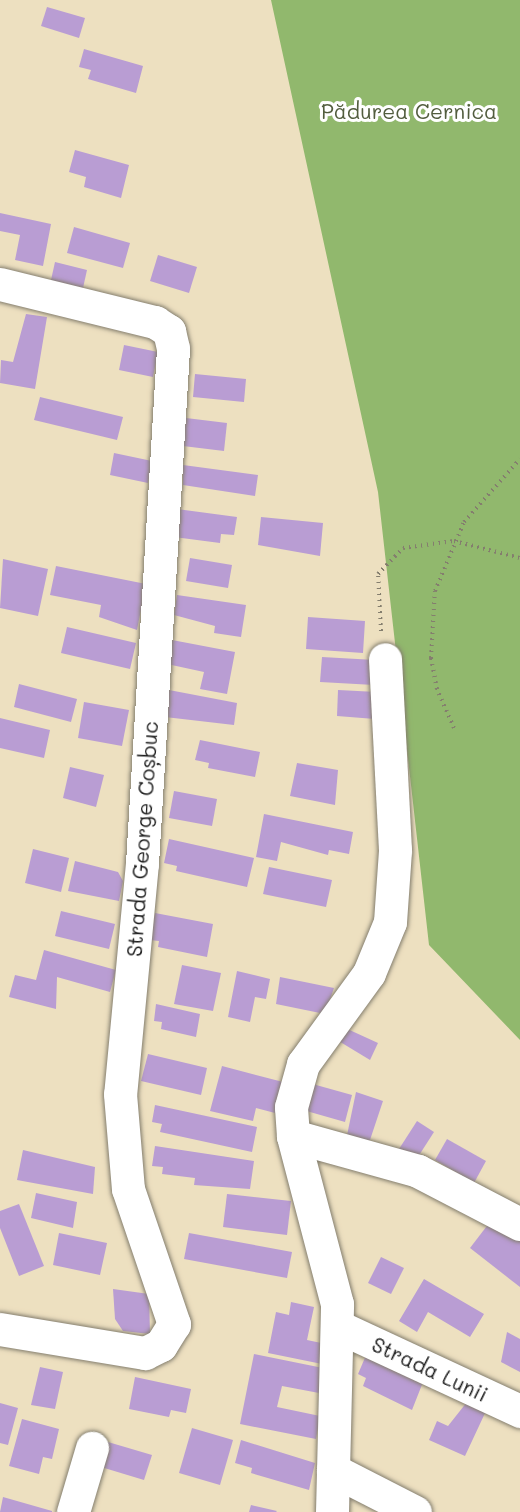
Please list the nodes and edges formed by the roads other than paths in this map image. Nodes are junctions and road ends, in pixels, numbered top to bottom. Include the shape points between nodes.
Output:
1 (0, 284) edge
2 (385, 659) road end
3 (293, 1136) junction
4 (520, 1224) edge
5 (339, 1328) junction
6 (0, 1329) edge
7 (520, 1411) edge
8 (92, 1448) dead end
9 (333, 1470) junction
10 (73, 1512) edge
11 (332, 1512) edge
12 (415, 1512) edge

1 - 6 street, Strada George Coșbuc via 155,322 169,331 173,349 142,863 120,1094 128,1189 174,1324 161,1345 145,1353 122,1354
2 - 3 street via 395,849 390,922 369,973 303,1064 291,1107
3 - 4 street via 418,1171
3 - 5 street via 326,1244
5 - 7 street, Strada Lunii
5 - 9 street
8 - 10 street
9 - 11 street
9 - 12 street

